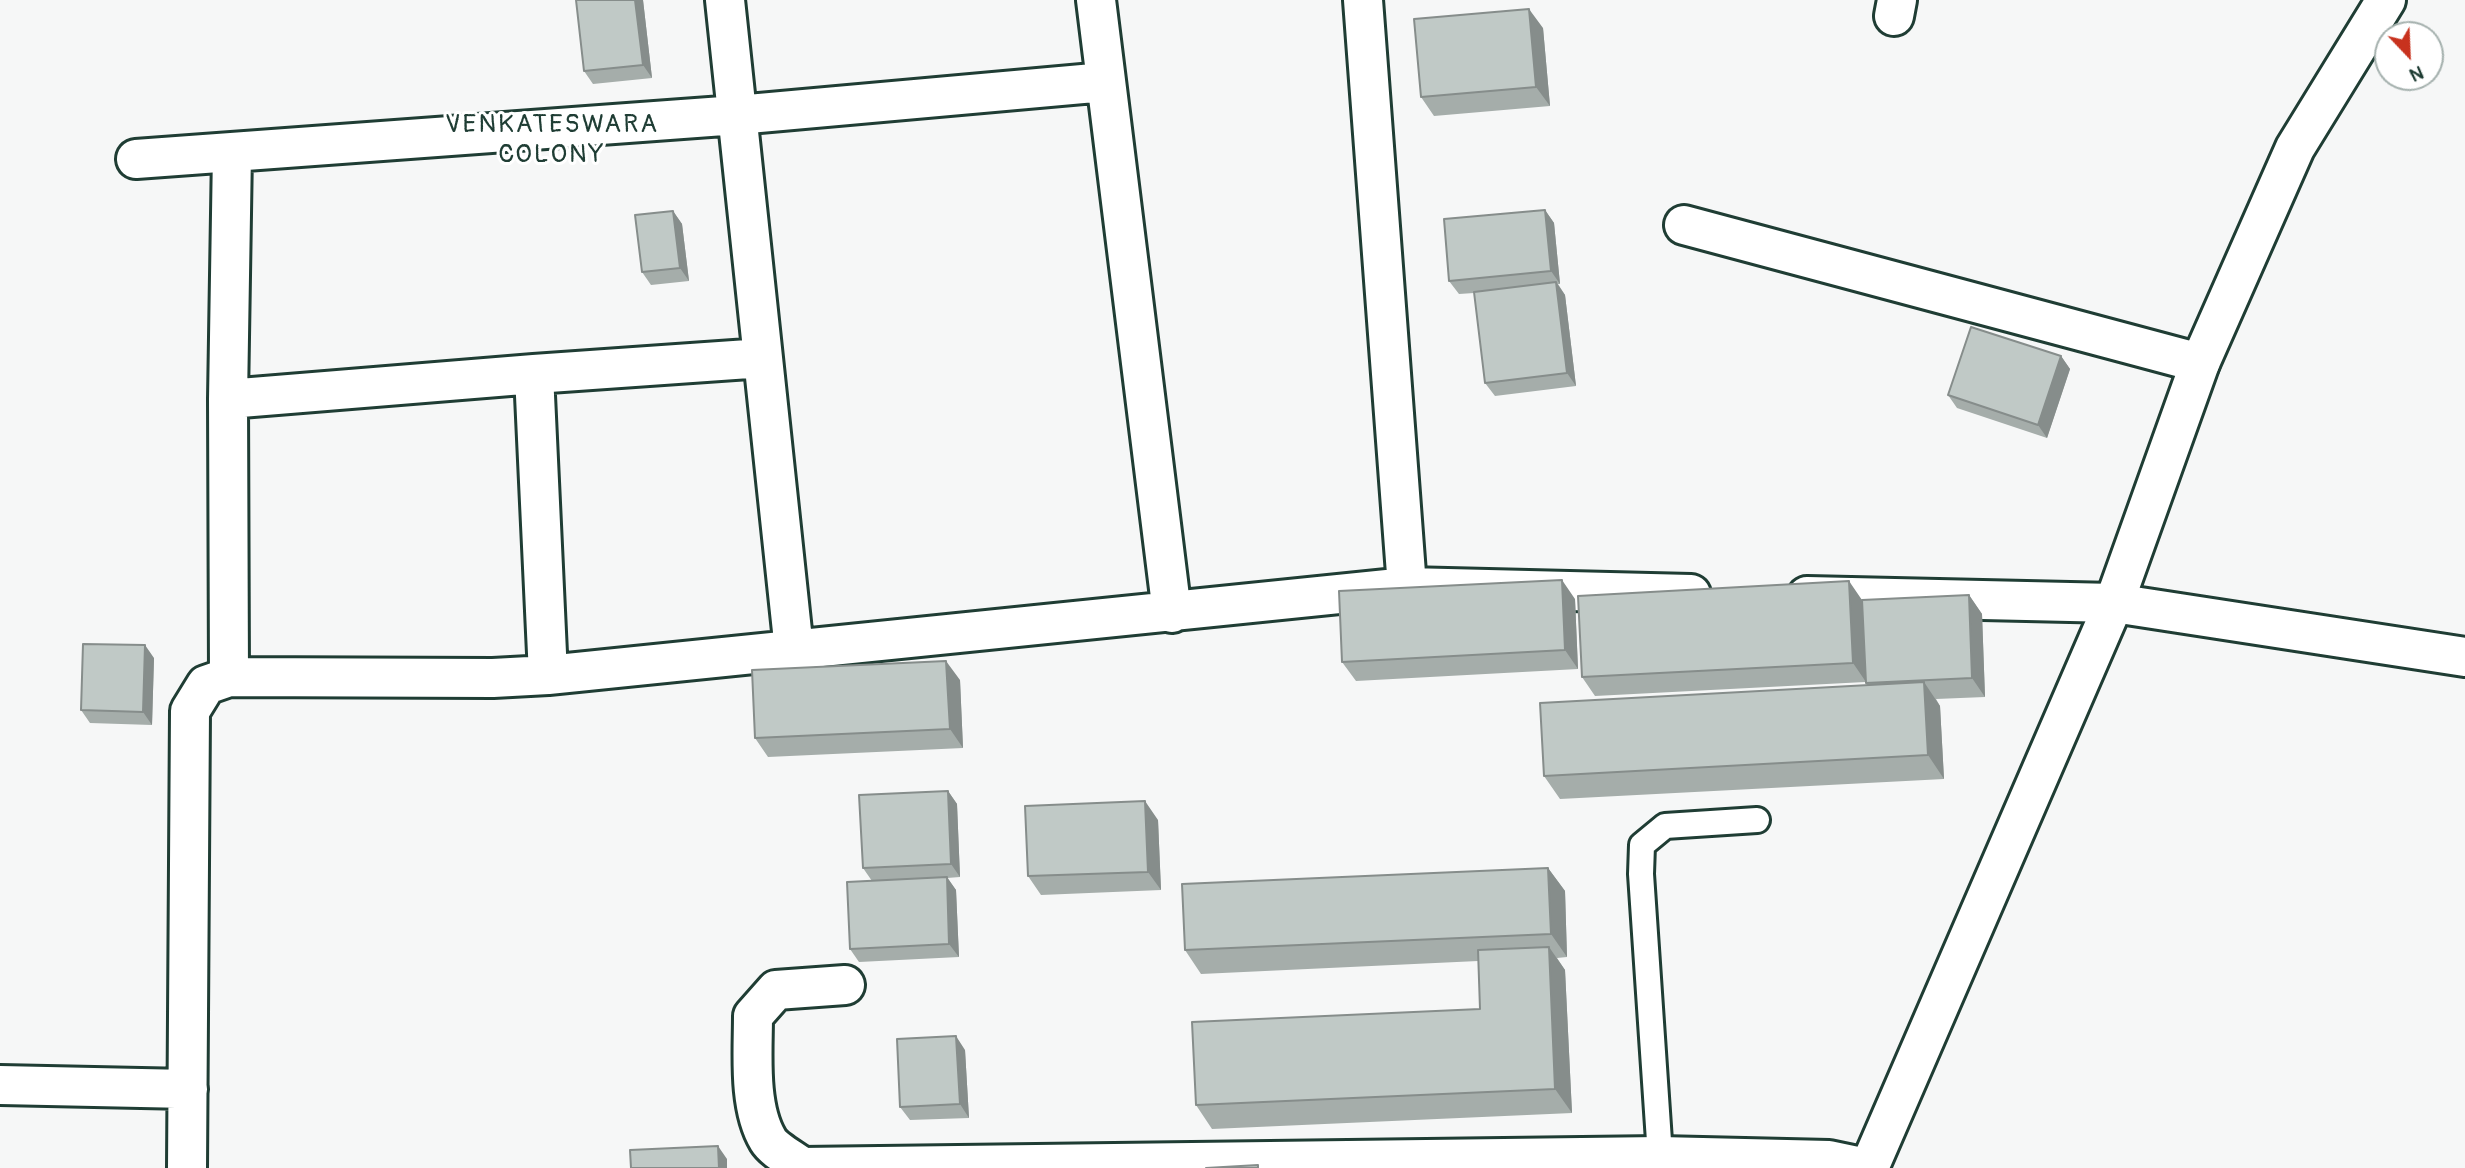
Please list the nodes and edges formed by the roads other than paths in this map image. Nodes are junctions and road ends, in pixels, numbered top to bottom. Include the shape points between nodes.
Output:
1 (725, 0) edge
2 (1096, 0) edge
3 (1363, 0) edge
4 (2386, 0) edge
5 (1105, 82) junction
6 (737, 115) junction
7 (232, 152) junction
8 (136, 159) dead end
9 (1684, 225) dead end
10 (763, 359) junction
11 (2200, 363) junction
12 (534, 374) junction
13 (228, 400) junction
14 (1407, 587) junction
15 (1726, 594) edge
16 (1768, 596) edge
17 (2114, 603) junction
18 (1172, 613) junction
19 (794, 650) junction
20 (2465, 657) edge
21 (548, 676) junction
22 (229, 677) junction
23 (1757, 820) dead end
24 (845, 985) dead end
25 (0, 1085) edge
26 (188, 1089) junction
27 (1660, 1156) junction
28 (187, 1168) edge
29 (1868, 1168) edge

1 - 6 street
2 - 5 street
3 - 14 street
4 - 11 street via 2295,148
5 - 6 street
5 - 18 street
6 - 7 street
6 - 10 street
7 - 8 street
7 - 13 street
9 - 11 street
10 - 12 street
10 - 19 street
11 - 17 street
12 - 13 street
12 - 21 street
13 - 22 street
14 - 15 street
14 - 18 street
16 - 17 street
17 - 20 street
17 - 29 street
18 - 19 street
19 - 21 street
21 - 22 street
22 - 26 street via 206,685 190,711
23 - 27 lane via 1665,826 1642,845
24 - 27 street via 776,990 753,1016 752,1076 768,1141 802,1167
25 - 26 street
26 - 28 street
27 - 29 street via 1829,1160

